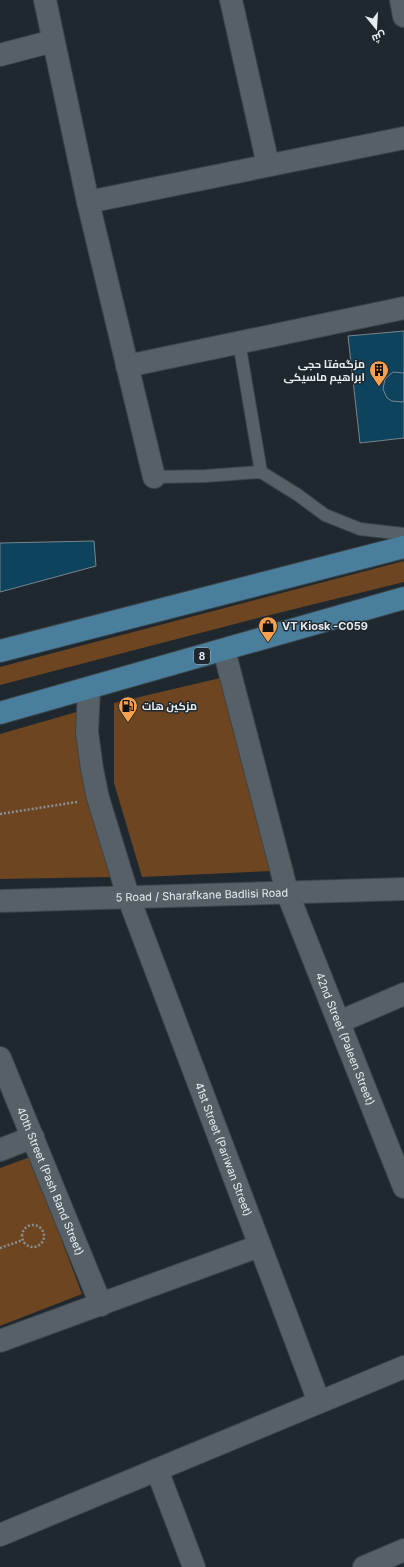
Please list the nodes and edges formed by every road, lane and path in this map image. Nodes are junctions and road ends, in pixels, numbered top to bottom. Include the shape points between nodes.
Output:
1 (45, 0) edge
2 (401, 0) edge
3 (238, 1) edge
4 (404, 16) edge
5 (53, 41) junction
6 (0, 56) edge
7 (404, 138) edge
8 (268, 165) junction
9 (88, 202) junction
10 (404, 308) edge
11 (239, 342) junction
12 (127, 366) junction
13 (261, 472) junction
14 (154, 477) joint
15 (404, 534) edge
16 (404, 547) edge
17 (404, 598) edge
18 (224, 650) junction
19 (0, 651) edge
20 (89, 689) junction
21 (0, 713) edge
22 (98, 798) junction
23 (0, 814) edge
24 (404, 889) edge
25 (287, 892) junction
26 (128, 896) junction
27 (0, 901) edge
28 (404, 994) edge
29 (339, 1022) junction
30 (0, 1058) edge
31 (33, 1137) junction
32 (0, 1150) edge
33 (403, 1183) edge
34 (23, 1240) junction
35 (258, 1246) junction
36 (0, 1248) edge
37 (101, 1305) junction
38 (0, 1341) edge
39 (404, 1367) edge
40 (319, 1402) junction
41 (156, 1470) junction
42 (2, 1528) edge
43 (404, 1550) edge
44 (194, 1567) edge
45 (364, 1567) edge

1 - 5 street
2 - 4 street
3 - 8 street
5 - 6 street
5 - 9 street
7 - 8 street
8 - 9 street
9 - 12 street
10 - 11 street
11 - 12 street
11 - 13 lane
12 - 14 street
13 - 14 lane
13 - 15 lane via 325,515 360,529
16 - 19 main road
17 - 18 main road, 8
18 - 20 main road, 8
18 - 25 street, 42nd Street (Paleen Street)
20 - 21 main road, 8
20 - 22 street, 41st Street (Pariwan Street) via 87,732
22 - 23 path
22 - 26 street, 41st Street (Pariwan Street)
24 - 25 street, 5 Road / Sharafkane Badlisi Road
25 - 26 street, 5 Road / Sharafkane Badlisi Road
25 - 29 street, 42nd Street (Paleen Street)
26 - 27 street, 5 Road / Sharafkane Badlisi Road
26 - 35 street, 41st Street (Pariwan Street)
28 - 29 street
29 - 33 street, 42nd Street (Paleen Street)
30 - 31 street, 40th Street (Pash Band Street)
31 - 32 street
31 - 37 street, 40th Street (Pash Band Street)
34 - 34 path via 29,1246 40,1245 44,1239 42,1228 28,1226 23,1231
34 - 36 path
35 - 37 street
35 - 40 street, 41st Street (Pariwan Street)
37 - 38 street
39 - 40 street
40 - 41 street
41 - 42 street
41 - 44 street
43 - 45 street

